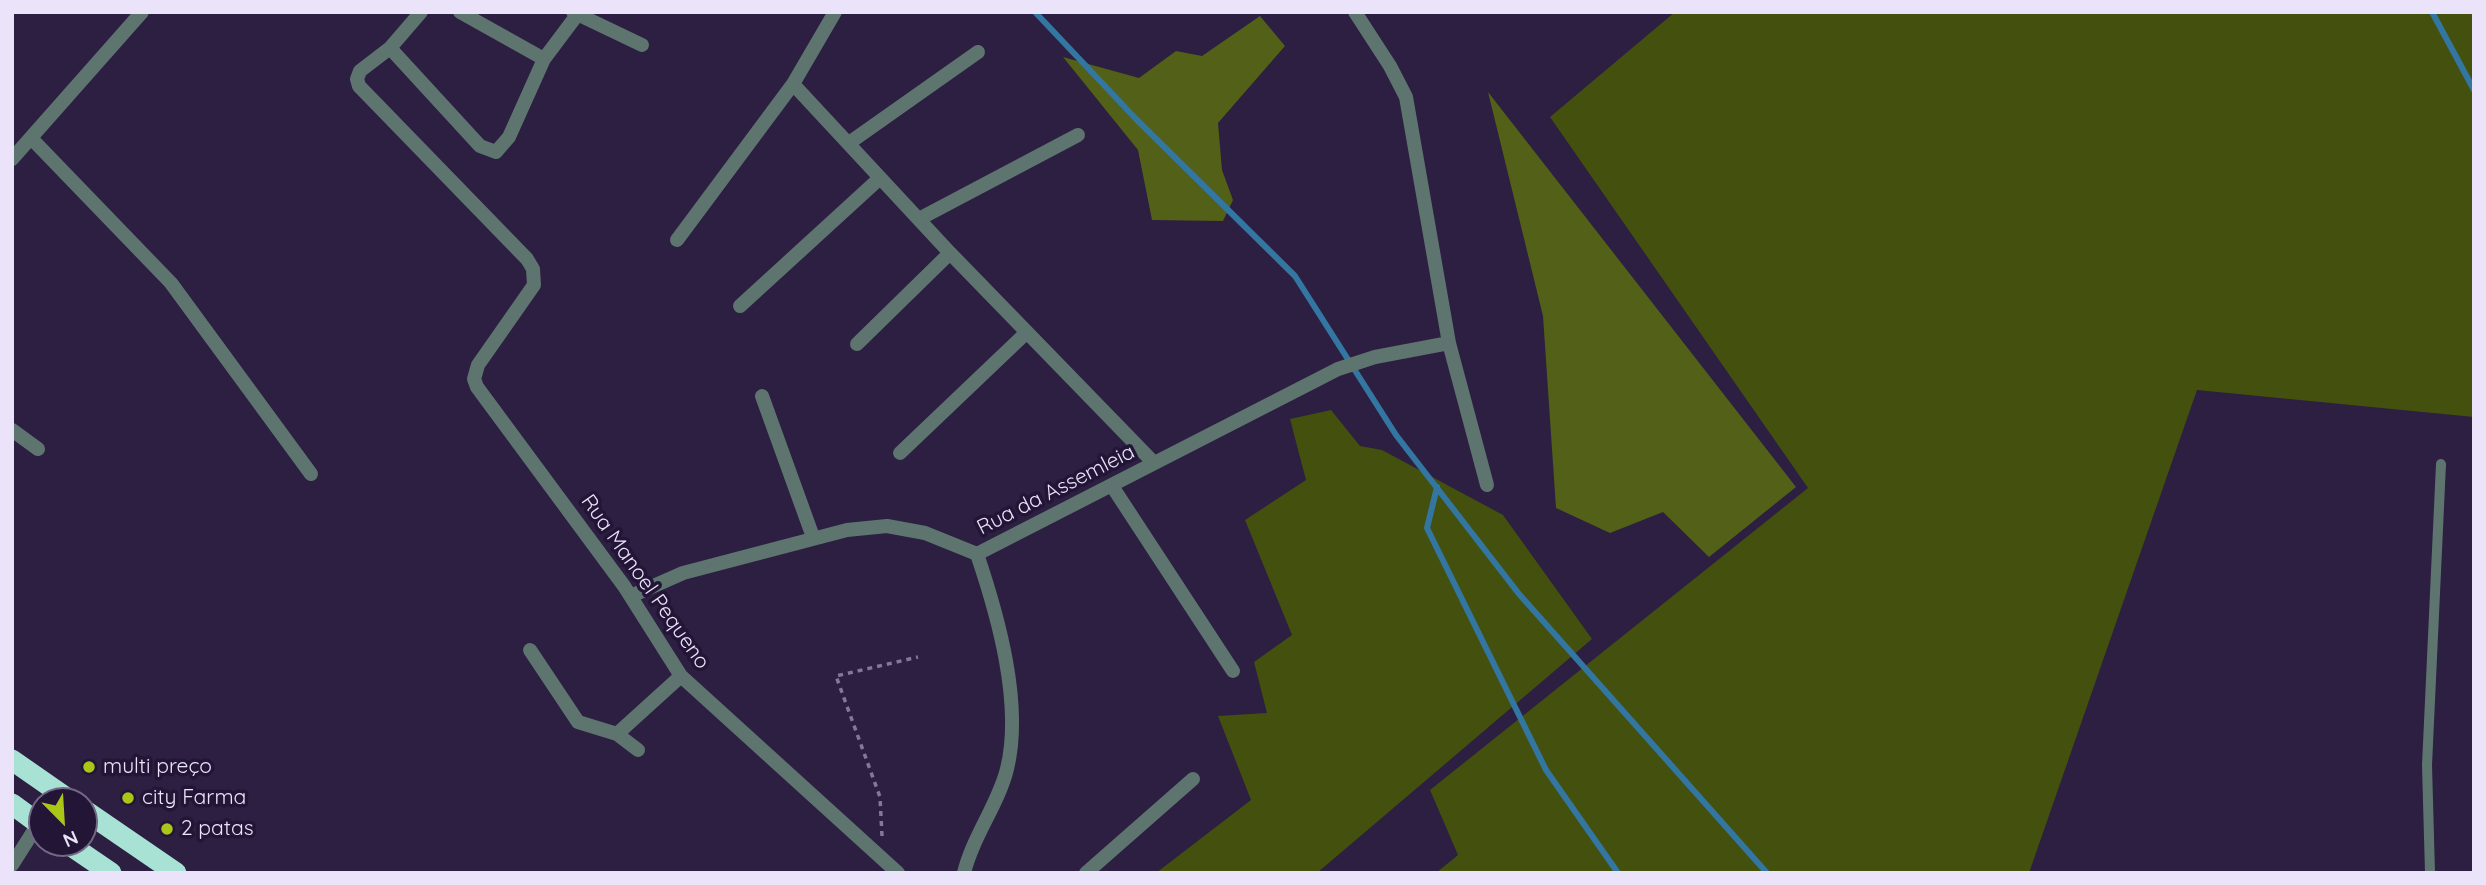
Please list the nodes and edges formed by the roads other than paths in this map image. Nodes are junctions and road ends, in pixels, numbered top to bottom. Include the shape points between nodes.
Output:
1 (421, 12) edge
2 (460, 12) edge
3 (835, 12) edge
4 (1355, 12) edge
5 (575, 13) edge
6 (133, 16) edge
7 (642, 44) dead end
8 (390, 48) junction
9 (978, 52) dead end
10 (544, 59) junction
11 (793, 84) junction
12 (1078, 135) dead end
13 (31, 138) junction
14 (849, 143) junction
15 (12, 159) edge
16 (880, 178) junction
17 (919, 219) junction
18 (677, 240) dead end
19 (950, 253) junction
20 (740, 306) dead end
21 (1026, 333) junction
22 (1449, 343) junction
23 (857, 344) dead end
24 (762, 396) dead end
25 (12, 429) edge
26 (38, 449) dead end
27 (900, 453) dead end
28 (1154, 463) junction
29 (2441, 464) dead end
30 (310, 474) dead end
31 (1487, 485) dead end
32 (1112, 486) junction
33 (813, 537) junction
34 (977, 554) junction
35 (631, 596) junction
36 (530, 650) dead end
37 (1233, 671) dead end
38 (681, 676) junction
39 (617, 734) junction
40 (638, 750) dead end
41 (12, 760) edge
42 (1193, 779) dead end
43 (52, 787) edge
44 (12, 804) edge
45 (28, 816) edge
46 (98, 820) edge
47 (28, 842) edge
48 (88, 857) edge
49 (12, 865) edge
50 (111, 873) edge
51 (176, 873) edge
52 (898, 873) edge
53 (964, 873) edge
54 (1086, 873) edge
55 (2430, 873) edge

1 - 8 street
2 - 10 street
3 - 11 street
4 - 22 street via 1406,97
5 - 7 street
5 - 10 street
6 - 13 street
8 - 10 street via 480,146 496,152 509,137
8 - 35 street, Rua Manoel Pequeno via 360,71 357,79 364,95 533,269 534,285 478,365 474,379
9 - 14 street
11 - 14 street
11 - 18 street
12 - 17 street
13 - 15 street
13 - 30 street via 171,283
14 - 16 street
16 - 17 street
16 - 20 street
17 - 19 street
19 - 21 street
19 - 23 street
21 - 27 street
21 - 28 street
22 - 28 street, Rua da Assemleia via 1338,369
22 - 31 street
24 - 33 street
25 - 26 street
28 - 32 street, Rua da Assemleia
29 - 55 lane via 2427,765
32 - 34 street, Rua da Assemleia
32 - 37 street
33 - 34 street, Rua da Assemleia via 887,526 925,533
33 - 35 street, Rua da Assemleia via 684,573
34 - 53 street via 1005,646 1012,740 1006,771
35 - 38 street, Rua Manoel Pequeno
36 - 39 street via 578,722
38 - 39 street
38 - 52 street, Rua Manoel Pequeno
39 - 40 street
41 - 43 highway
42 - 54 street
44 - 45 highway
46 - 51 highway
47 - 49 street
48 - 50 highway

